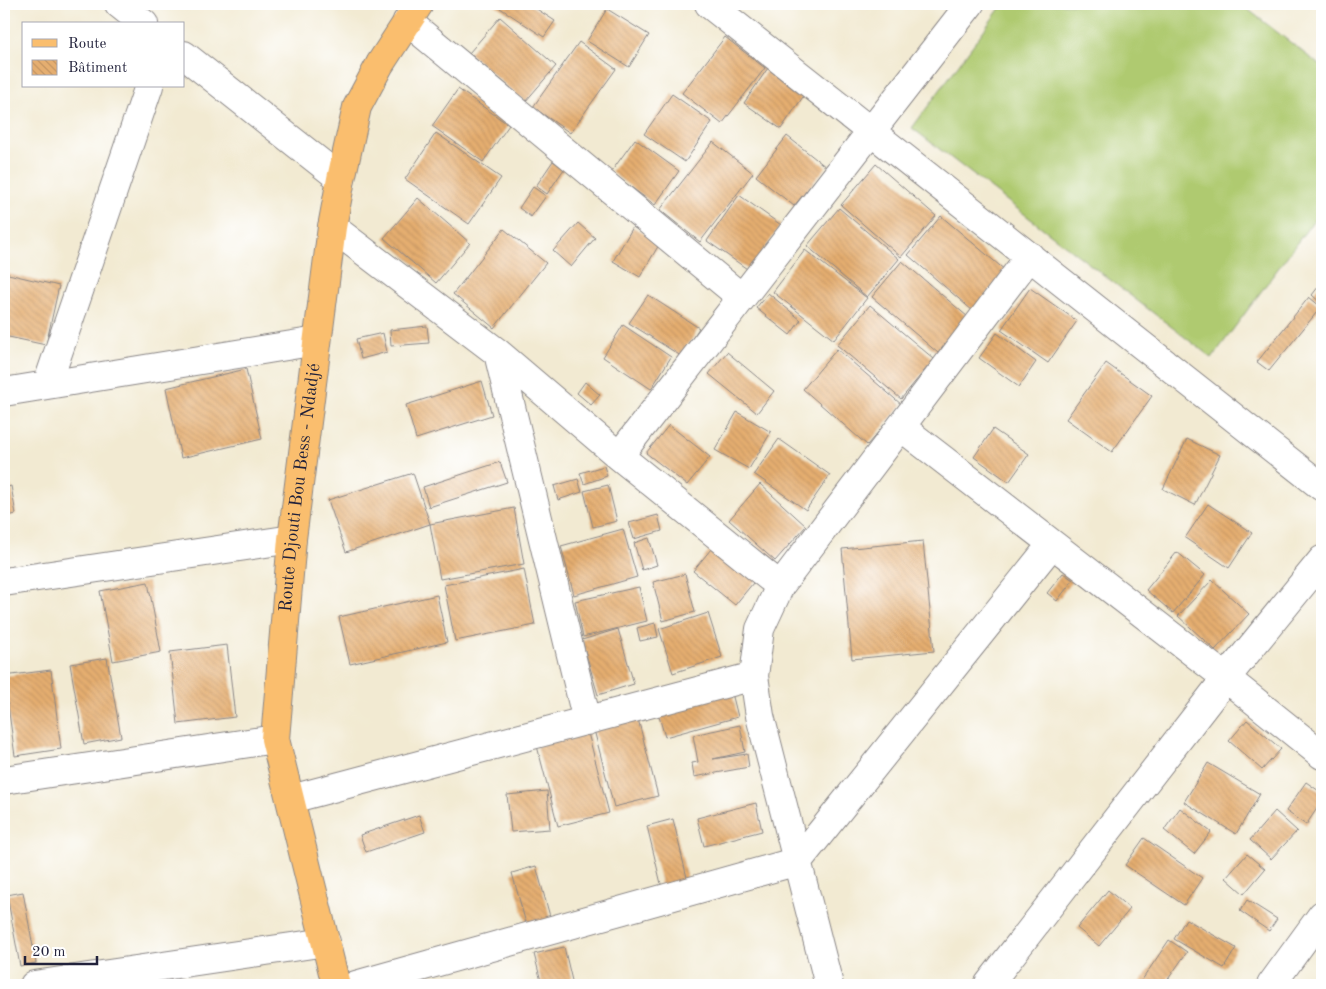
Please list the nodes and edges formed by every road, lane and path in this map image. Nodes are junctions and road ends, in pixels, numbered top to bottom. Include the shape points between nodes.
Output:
1 (119, 4) edge
2 (709, 4) edge
3 (970, 4) edge
4 (413, 9) edge
5 (142, 22) edge
6 (185, 56) edge
7 (148, 88) edge
8 (871, 131) junction
9 (341, 179) junction
10 (332, 227) junction
11 (1030, 256) junction
12 (741, 297) junction
13 (317, 341) junction
14 (498, 353) junction
15 (47, 385) junction
16 (4, 392) edge
17 (900, 427) junction
18 (618, 456) junction
19 (1322, 487) edge
20 (292, 539) junction
21 (1052, 544) junction
22 (1322, 560) edge
23 (4, 582) edge
24 (780, 586) junction
25 (754, 676) junction
26 (1226, 678) junction
27 (586, 721) junction
28 (275, 739) junction
29 (1322, 755) edge
30 (4, 780) edge
31 (291, 799) junction
32 (798, 861) junction
33 (1322, 915) edge
34 (326, 942) junction
35 (34, 985) edge
36 (336, 985) edge
37 (356, 985) edge
38 (829, 985) edge
39 (988, 985) edge
40 (1271, 985) edge

1 - 5 street
2 - 8 street
3 - 8 street
4 - 9 main road, Route Djouti Bou Bess - Ndadjé via 357,107
4 - 12 street
6 - 9 street
7 - 15 street
8 - 11 street
8 - 12 street
9 - 10 main road, Route Djouti Bou Bess - Ndadjé
10 - 13 main road, Route Djouti Bou Bess - Ndadjé
10 - 14 street
11 - 17 street
11 - 19 street
12 - 18 street
13 - 15 street
13 - 20 main road, Route Djouti Bou Bess - Ndadjé
14 - 18 street
14 - 27 street
15 - 16 street
17 - 21 street
17 - 24 street
18 - 24 street
20 - 23 street
20 - 28 main road, Route Djouti Bou Bess - Ndadjé
21 - 26 street
21 - 32 street
22 - 26 street
24 - 25 street via 760,629
25 - 27 street
25 - 32 street via 760,716
26 - 29 street
26 - 39 street
27 - 31 street
28 - 30 street
28 - 31 main road, Route Djouti Bou Bess - Ndadjé
31 - 34 main road, Route Djouti Bou Bess - Ndadjé
32 - 37 street
32 - 38 street
33 - 40 street
34 - 35 street
34 - 36 main road, Route Djouti Bou Bess - Ndadjé

